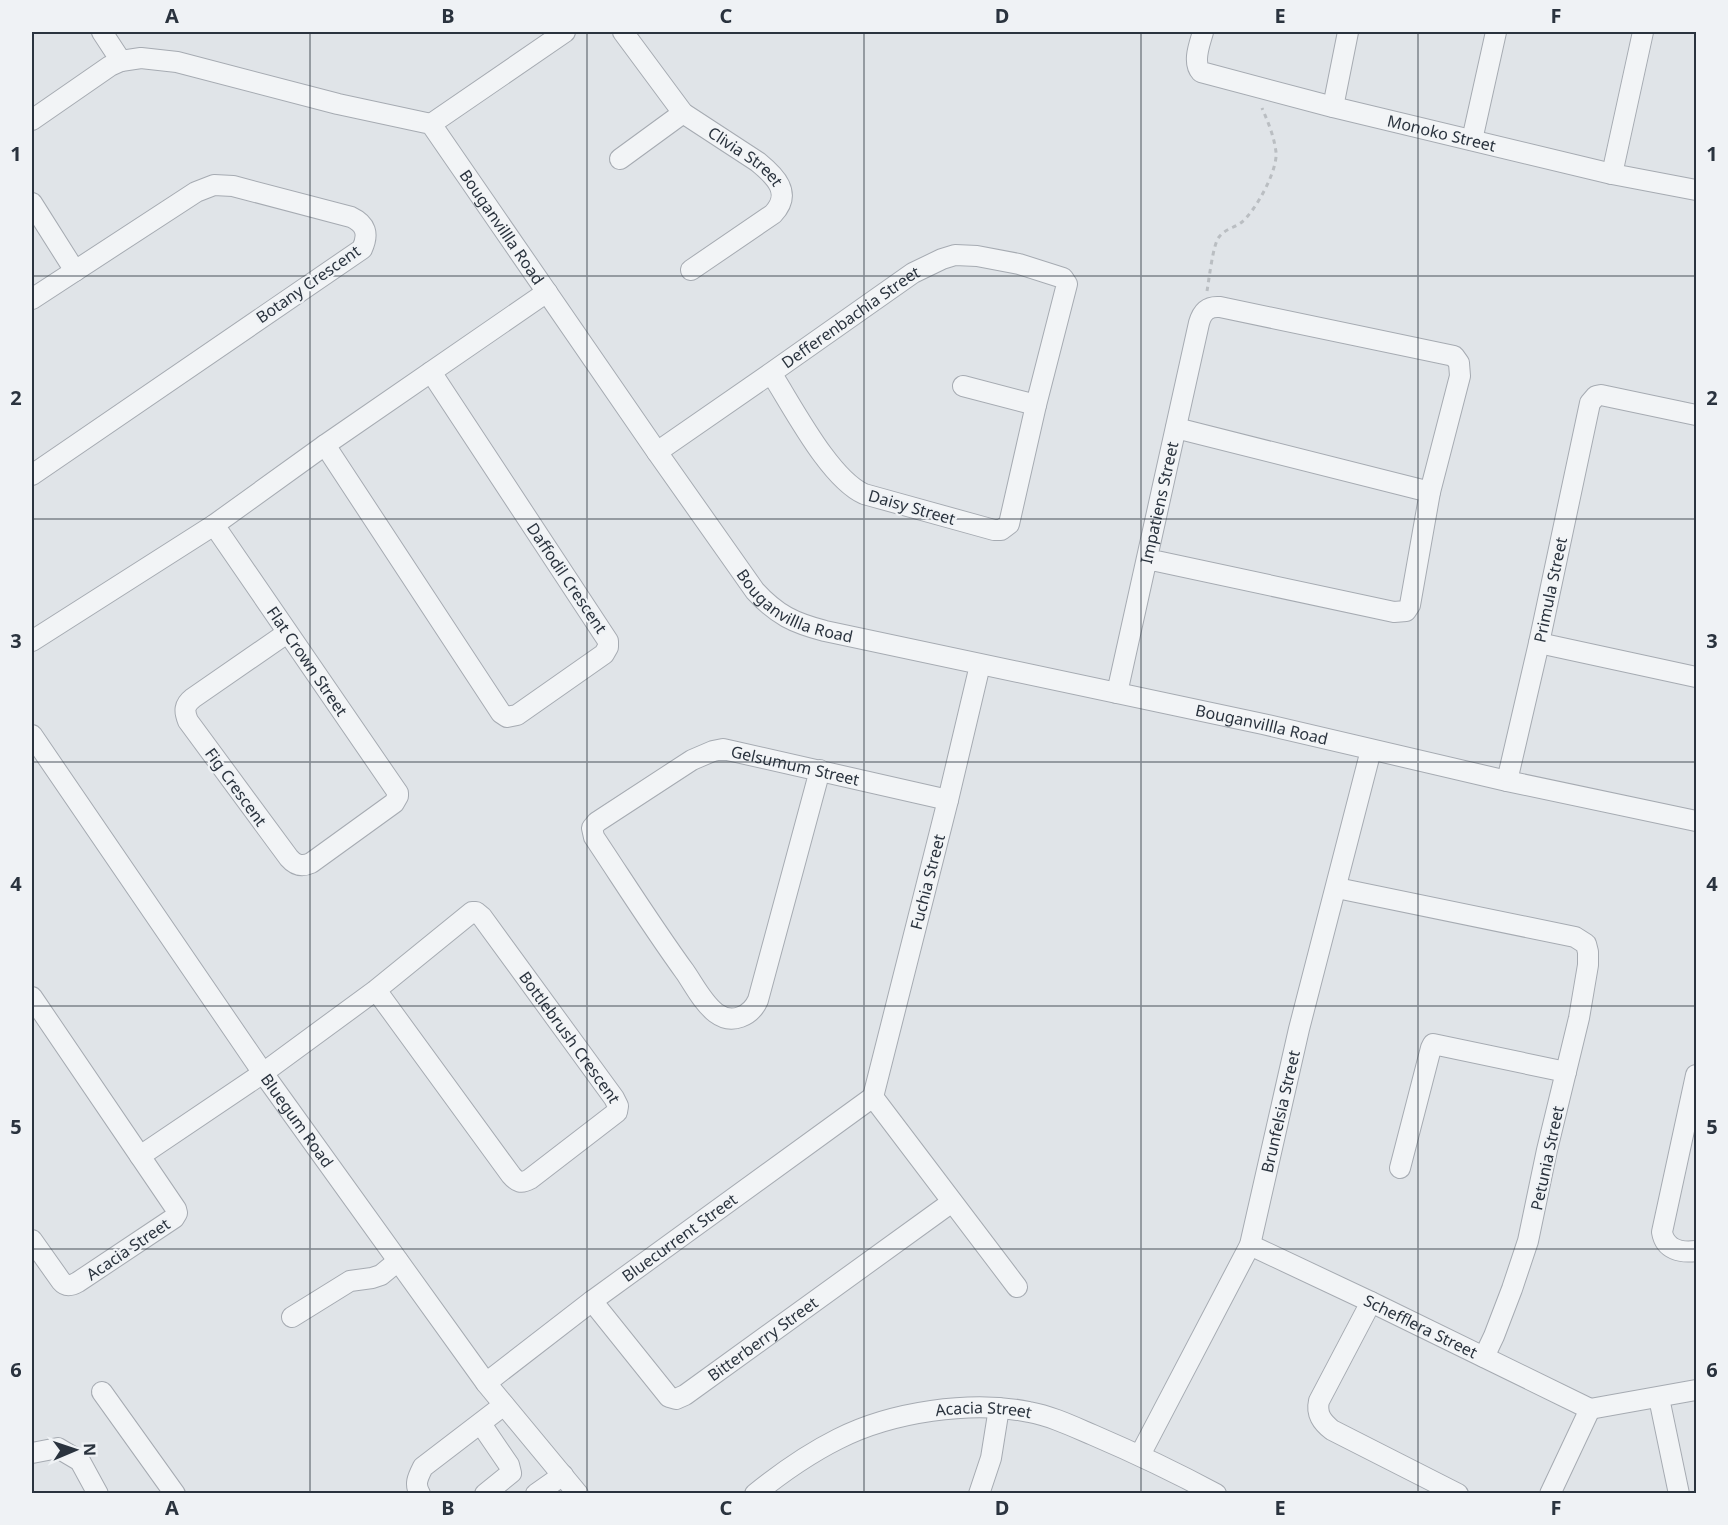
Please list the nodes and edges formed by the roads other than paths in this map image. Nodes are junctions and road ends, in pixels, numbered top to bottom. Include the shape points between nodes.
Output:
1 (102, 32) edge
2 (565, 32) edge
3 (623, 32) edge
4 (1203, 32) edge
5 (1348, 32) edge
6 (1496, 32) edge
7 (1642, 32) edge
8 (121, 61) junction
9 (1333, 107) junction
10 (683, 113) junction
11 (32, 120) edge
12 (431, 124) junction
13 (1472, 140) junction
14 (620, 159) dead end
15 (1612, 174) junction
16 (1696, 190) edge
17 (32, 203) edge
18 (692, 270) dead end
19 (75, 271) junction
20 (547, 292) junction
21 (32, 299) edge
22 (430, 372) junction
23 (771, 373) junction
24 (963, 386) dead end
25 (1036, 405) junction
26 (1696, 415) edge
27 (1176, 428) junction
28 (325, 446) junction
29 (657, 452) junction
30 (32, 475) edge
31 (1430, 492) junction
32 (214, 525) junction
33 (1148, 559) junction
34 (287, 633) junction
35 (32, 641) edge
36 (1539, 643) junction
37 (980, 665) junction
38 (1696, 677) edge
39 (1117, 693) junction
40 (32, 735) edge
41 (1371, 750) junction
42 (820, 770) junction
43 (1507, 781) junction
44 (398, 796) joint
45 (948, 800) junction
46 (1696, 821) edge
47 (1336, 888) junction
48 (376, 990) junction
49 (32, 997) edge
50 (1566, 1072) junction
51 (263, 1073) junction
52 (1696, 1075) edge
53 (873, 1096) junction
54 (140, 1156) junction
55 (1400, 1168) dead end
56 (952, 1202) junction
57 (32, 1240) edge
58 (1250, 1245) junction
59 (1696, 1251) edge
60 (398, 1261) junction
61 (1017, 1287) dead end
62 (592, 1301) junction
63 (1371, 1302) junction
64 (292, 1317) dead end
65 (1484, 1357) junction
66 (486, 1383) junction
67 (1696, 1390) edge
68 (102, 1392) dead end
69 (1659, 1398) junction
70 (504, 1405) junction
71 (999, 1408) junction
72 (1590, 1409) junction
73 (481, 1424) junction
74 (32, 1453) edge
75 (1140, 1455) junction
76 (563, 1475) junction
77 (98, 1494) edge
78 (175, 1494) edge
79 (420, 1494) edge
80 (485, 1494) edge
81 (536, 1494) edge
82 (578, 1494) edge
83 (755, 1494) edge
84 (979, 1494) edge
85 (1216, 1494) edge
86 (1458, 1494) edge
87 (1550, 1494) edge
88 (1679, 1494) edge

1 - 8 street
2 - 12 street
3 - 10 street, Clivia Street
4 - 9 street, Monoko Street via 1197,61 1201,72
5 - 9 street
6 - 13 street
7 - 15 street
8 - 11 street
8 - 12 street via 141,58 177,62
9 - 13 street, Monoko Street
10 - 14 street
10 - 18 street, Clivia Street via 758,162 783,193 783,201 773,214
12 - 20 street, Bouganvillla Road
13 - 15 street, Monoko Street
15 - 16 street, Monoko Street
17 - 19 street
19 - 21 street, Botany Crescent
19 - 30 street, Botany Crescent via 196,192 214,185 233,186 351,217 361,222 366,233 362,249
20 - 22 street
20 - 29 street, Bouganvillla Road
22 - 28 street
22 - 28 street, Daffodil Crescent via 608,641 604,654 517,715 507,717 501,713
23 - 25 street, Daisy Street via 825,457 851,487 876,498 994,530 1004,530 1009,524
23 - 25 street, Defferenbachia Street via 913,273 955,255 977,256 1019,264 1064,279 1067,287
23 - 29 street, Defferenbachia Street
24 - 25 street
26 - 36 street, Primula Street via 1601,395 1593,398
27 - 31 street
27 - 31 street, Impatiens Street via 1199,323 1210,308 1454,356 1460,376
27 - 33 street, Impatiens Street
28 - 32 street
29 - 37 street, Bouganvillla Road via 756,591 784,617 825,631
31 - 33 street via 1406,611 1394,612
32 - 34 street, Flat Crown Street
32 - 35 street
33 - 39 street, Impatiens Street
34 - 44 street, Flat Crown Street
34 - 44 street, Fig Crescent via 189,702 184,708 188,721 296,864 311,863 394,803
36 - 38 street
36 - 43 street, Primula Street
37 - 39 street, Bouganvillla Road
37 - 45 street, Fuchia Street
39 - 41 street, Bouganvillla Road
40 - 51 street, Bluegum Road
41 - 43 street, Bouganvillla Road
41 - 47 street, Brunfelsia Street
42 - 42 street, Gelsumum Street via 758,1000 743,1016 722,1016 707,1003 675,958 592,829 683,766 713,751 732,751
42 - 45 street, Gelsumum Street
43 - 46 street, Bouganvillla Road
45 - 53 street, Fuchia Street
47 - 50 street, Petunia Street via 1575,937 1586,944 1588,964
47 - 58 street, Brunfelsia Street
48 - 48 street, Bottlebrush Crescent via 518,1182 530,1179 618,1109 614,1098 476,912
48 - 51 street
49 - 54 street, Acacia Street
50 - 55 street via 1433,1044
50 - 65 street, Petunia Street via 1525,1252
51 - 54 street
51 - 60 street, Bluegum Road
52 - 59 street via 1662,1235 1678,1251
53 - 56 street
53 - 62 street, Bluecurrent Street
54 - 57 street, Acacia Street via 176,1209 174,1218 69,1286 61,1281
56 - 61 street
56 - 62 street, Bitterberry Street via 676,1399 669,1397
58 - 63 street, Schefflera Street
58 - 75 street, Brunfelsia Street
60 - 64 street via 381,1275 350,1281
60 - 66 street, Bluegum Road
62 - 66 street, Bluecurrent Street
63 - 65 street, Schefflera Street
63 - 86 street via 1319,1401 1318,1413 1332,1430
65 - 72 street, Schefflera Street
66 - 70 street, Bluegum Road
67 - 69 street
68 - 78 street
69 - 72 street
69 - 88 street
70 - 73 street
70 - 76 street, Bluegum Road
71 - 75 street, Acacia Street via 1046,1416
71 - 83 street, Acacia Street via 931,1412 867,1426 815,1451
71 - 84 street via 991,1458
72 - 87 street
73 - 79 street via 423,1467 417,1479
73 - 80 street via 509,1465 510,1473
74 - 77 street via 58,1448 80,1461
75 - 85 street, Acacia Street
76 - 81 street
76 - 82 street, Bluegum Road

